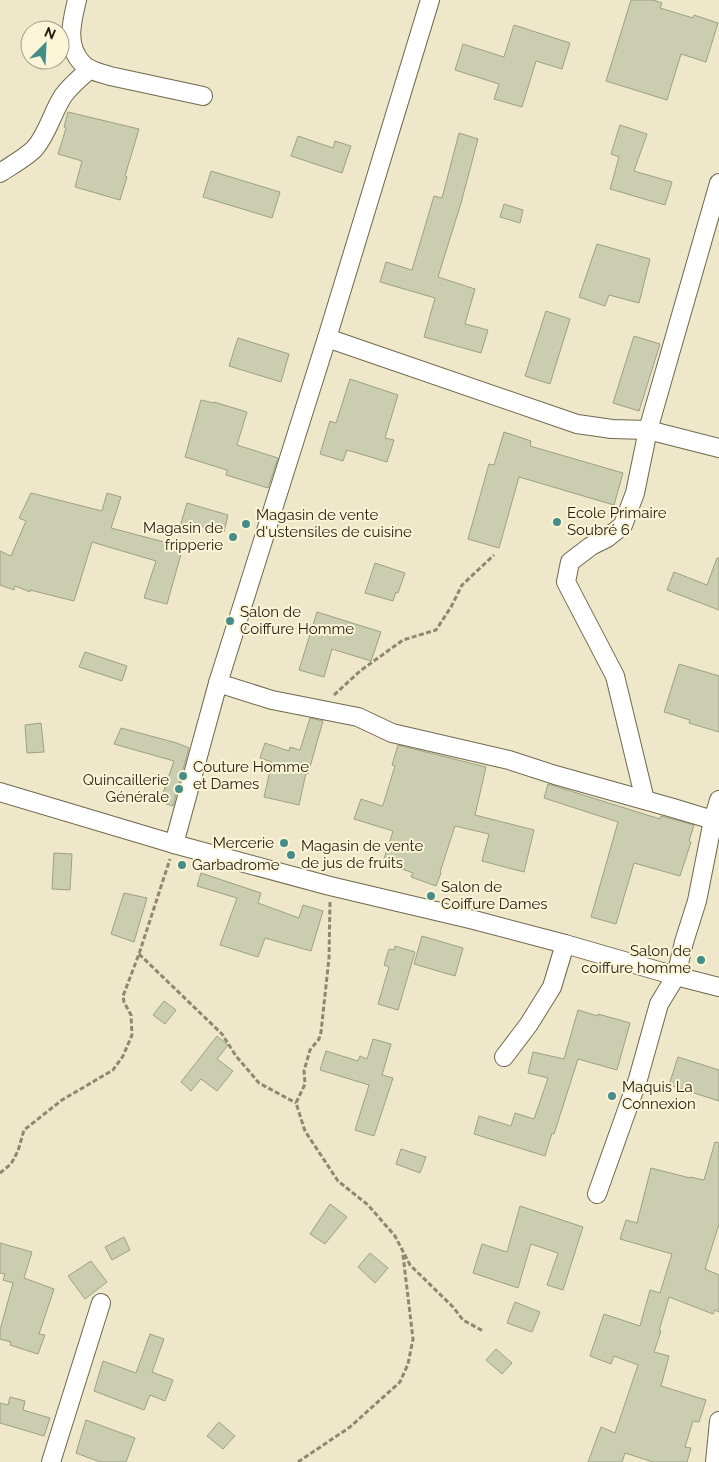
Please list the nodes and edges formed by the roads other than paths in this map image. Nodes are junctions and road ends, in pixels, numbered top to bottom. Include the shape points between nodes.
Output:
1 (77, 0) edge
2 (430, 0) edge
3 (90, 69) junction
4 (203, 96) dead end
5 (0, 173) edge
6 (719, 183) edge
7 (327, 338) junction
8 (648, 430) junction
9 (719, 448) edge
10 (218, 683) junction
11 (0, 792) edge
12 (645, 800) junction
13 (719, 800) edge
14 (713, 820) junction
15 (174, 844) junction
16 (566, 944) junction
17 (676, 976) junction
18 (719, 987) edge
19 (504, 1057) dead end
20 (597, 1194) dead end
21 (101, 1303) dead end
22 (719, 1421) edge
23 (51, 1462) edge
24 (715, 1462) edge

1 - 3 street via 71,38 75,53
2 - 7 street
3 - 4 street
3 - 5 street via 63,96 34,149
6 - 8 street
7 - 8 street via 577,424
7 - 10 street
8 - 9 street
8 - 12 street via 635,493 623,525 570,562 566,582 615,676
10 - 12 street via 272,700 358,717 392,733 509,760
10 - 15 street
11 - 15 street
12 - 14 street
13 - 14 street
14 - 17 street via 697,901
15 - 16 street
16 - 17 street
16 - 19 street via 552,987
17 - 18 street
17 - 20 street via 659,1004 638,1079
21 - 23 street
22 - 24 street

